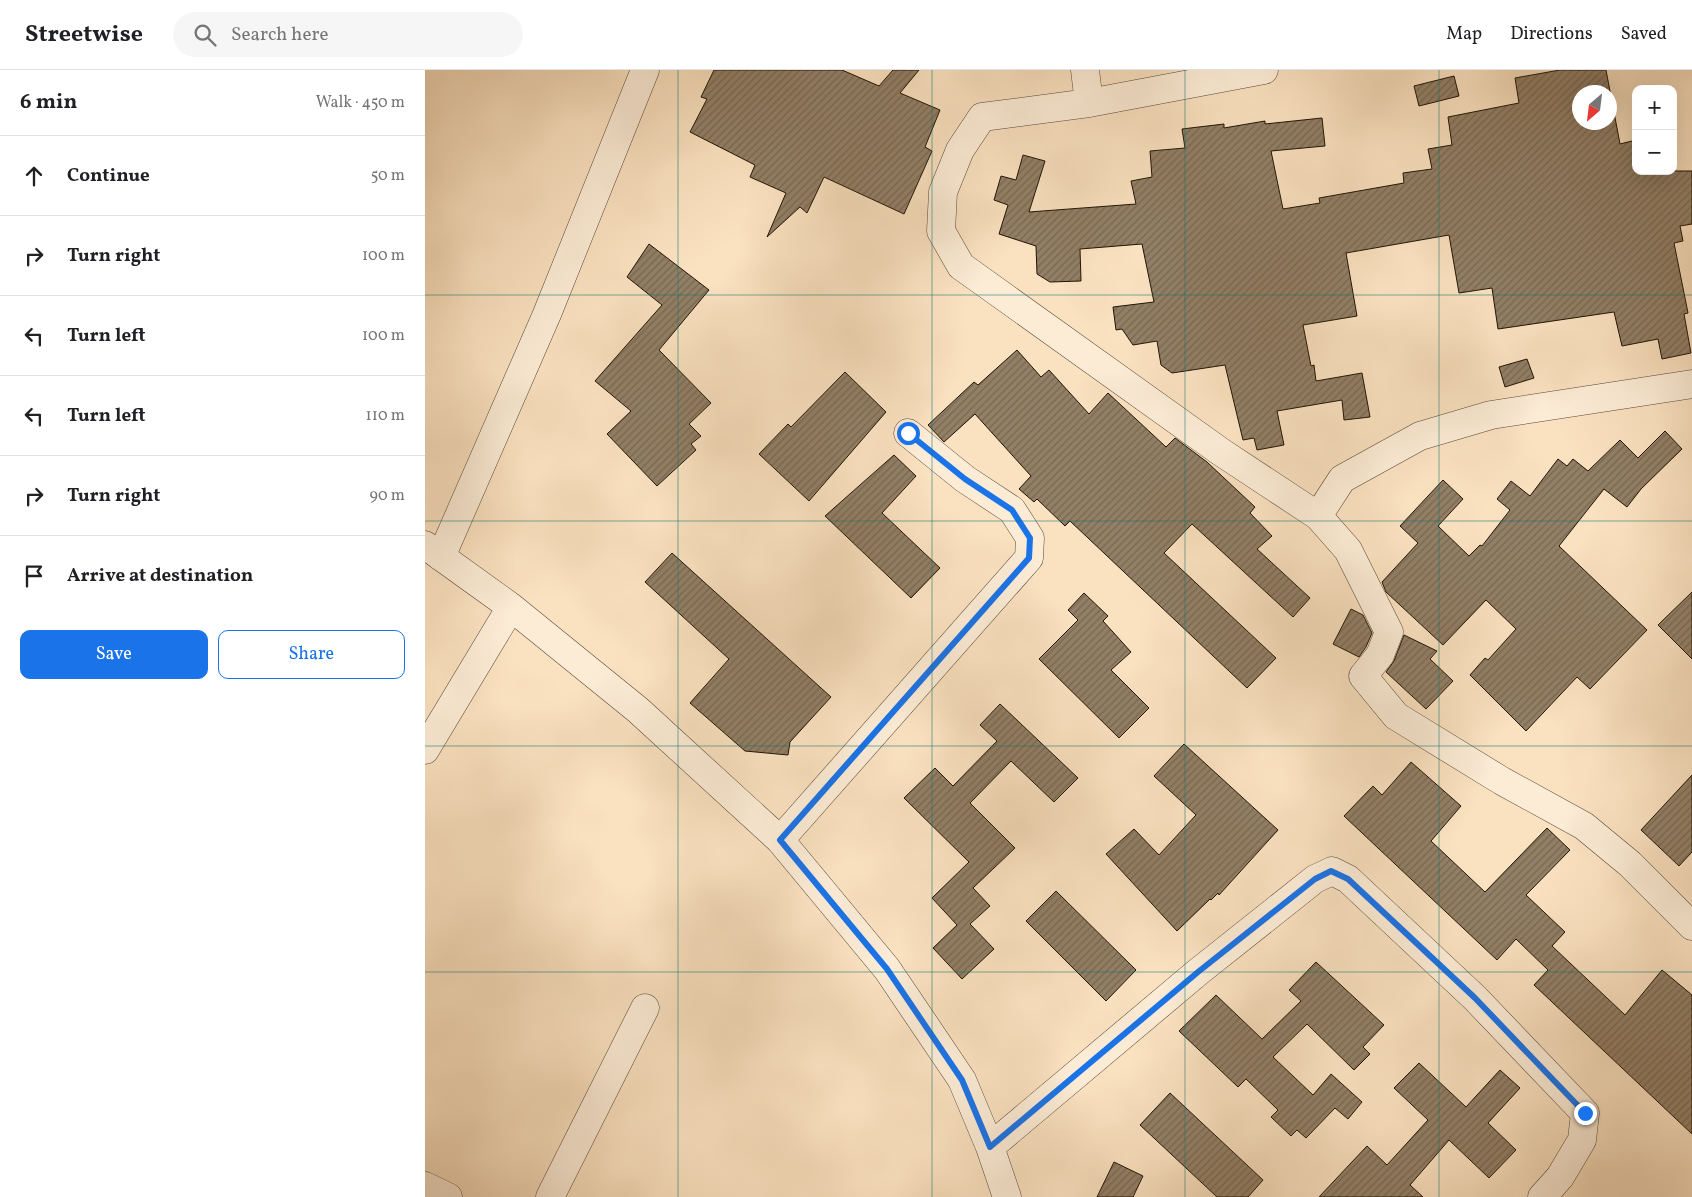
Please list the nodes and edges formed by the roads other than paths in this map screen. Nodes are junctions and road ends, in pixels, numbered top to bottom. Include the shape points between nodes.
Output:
1 (645, 70) edge
2 (1085, 70) edge
3 (1264, 70) edge
4 (1089, 103) junction
5 (1692, 384) edge
6 (908, 433) dead end
7 (1318, 516) junction
8 (433, 551) edge
9 (511, 607) junction
10 (425, 750) edge
11 (780, 840) junction
12 (1692, 926) edge
13 (645, 1008) dead end
14 (990, 1147) junction
15 (425, 1186) edge
16 (448, 1197) edge
17 (550, 1197) edge
18 (1007, 1197) edge
19 (1542, 1197) edge

1 - 8 street via 547,314
2 - 4 street
3 - 4 street
4 - 7 street via 982,117 960,150 943,192 941,231 961,266 1221,452
5 - 7 street via 1491,414 1420,436 1342,479
6 - 11 street via 965,479 1012,510 1030,538 1029,558
7 - 12 street via 1348,550 1389,632 1380,655 1363,676 1396,716 1502,781 1584,826 1630,864
8 - 9 street
9 - 10 street
9 - 11 street via 638,710
11 - 14 street via 887,969 962,1080
13 - 17 street
14 - 18 street
14 - 19 street via 1198,972 1315,879 1331,871 1348,879 1475,998 1585,1113 1582,1140 1560,1176
15 - 16 street

